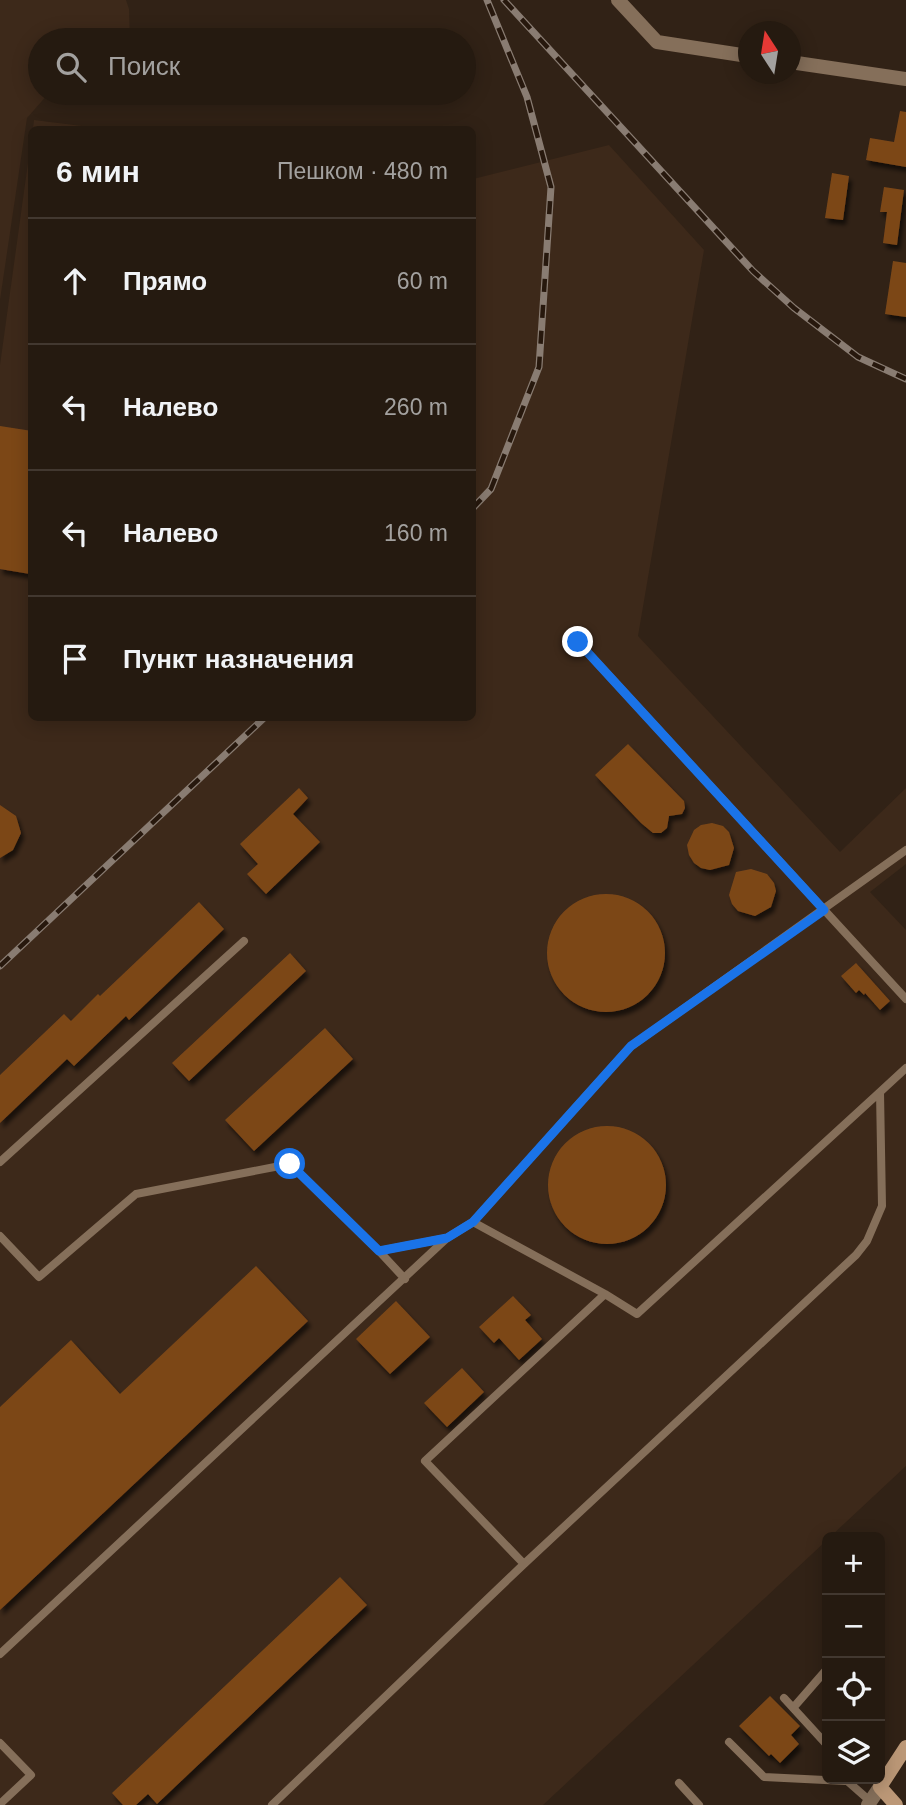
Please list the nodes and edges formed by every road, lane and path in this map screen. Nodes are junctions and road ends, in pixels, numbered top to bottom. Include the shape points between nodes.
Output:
1 (618, 0) edge
2 (738, 54) edge
3 (801, 64) edge
4 (906, 79) edge
5 (578, 642) dead end
6 (906, 850) edge
7 (824, 910) junction
8 (244, 941) dead end
9 (906, 999) edge
10 (906, 1068) edge
11 (880, 1092) junction
12 (0, 1162) edge
13 (473, 1222) junction
14 (0, 1236) edge
15 (447, 1238) junction
16 (379, 1251) junction
17 (405, 1279) junction
18 (606, 1294) junction
19 (524, 1564) junction
20 (0, 1654) edge
21 (822, 1675) edge
22 (784, 1698) dead end
23 (793, 1708) junction
24 (822, 1740) edge
25 (0, 1742) edge
26 (730, 1742) dead end
27 (906, 1746) edge
28 (822, 1779) edge
29 (679, 1783) dead end
30 (849, 1784) edge
31 (880, 1787) junction
32 (869, 1803) edge
33 (0, 1804) edge
34 (272, 1805) edge
35 (699, 1805) edge
36 (896, 1805) edge

1 - 2 street via 657,42
3 - 4 street
5 - 7 lane
6 - 7 lane
7 - 9 lane
7 - 13 lane via 631,1046
8 - 12 lane
10 - 11 lane
11 - 18 lane via 637,1314
11 - 19 lane via 882,1206 867,1241
13 - 15 lane
13 - 18 lane
14 - 16 lane via 39,1277 136,1194 290,1164
15 - 16 lane
15 - 17 lane
16 - 17 lane
17 - 20 lane
18 - 19 lane via 425,1461
19 - 34 lane
21 - 23 lane
22 - 23 lane
23 - 24 lane
25 - 33 lane via 31,1774
26 - 28 lane via 764,1777
27 - 31 street
29 - 35 lane
30 - 32 lane
31 - 32 street
31 - 36 street

